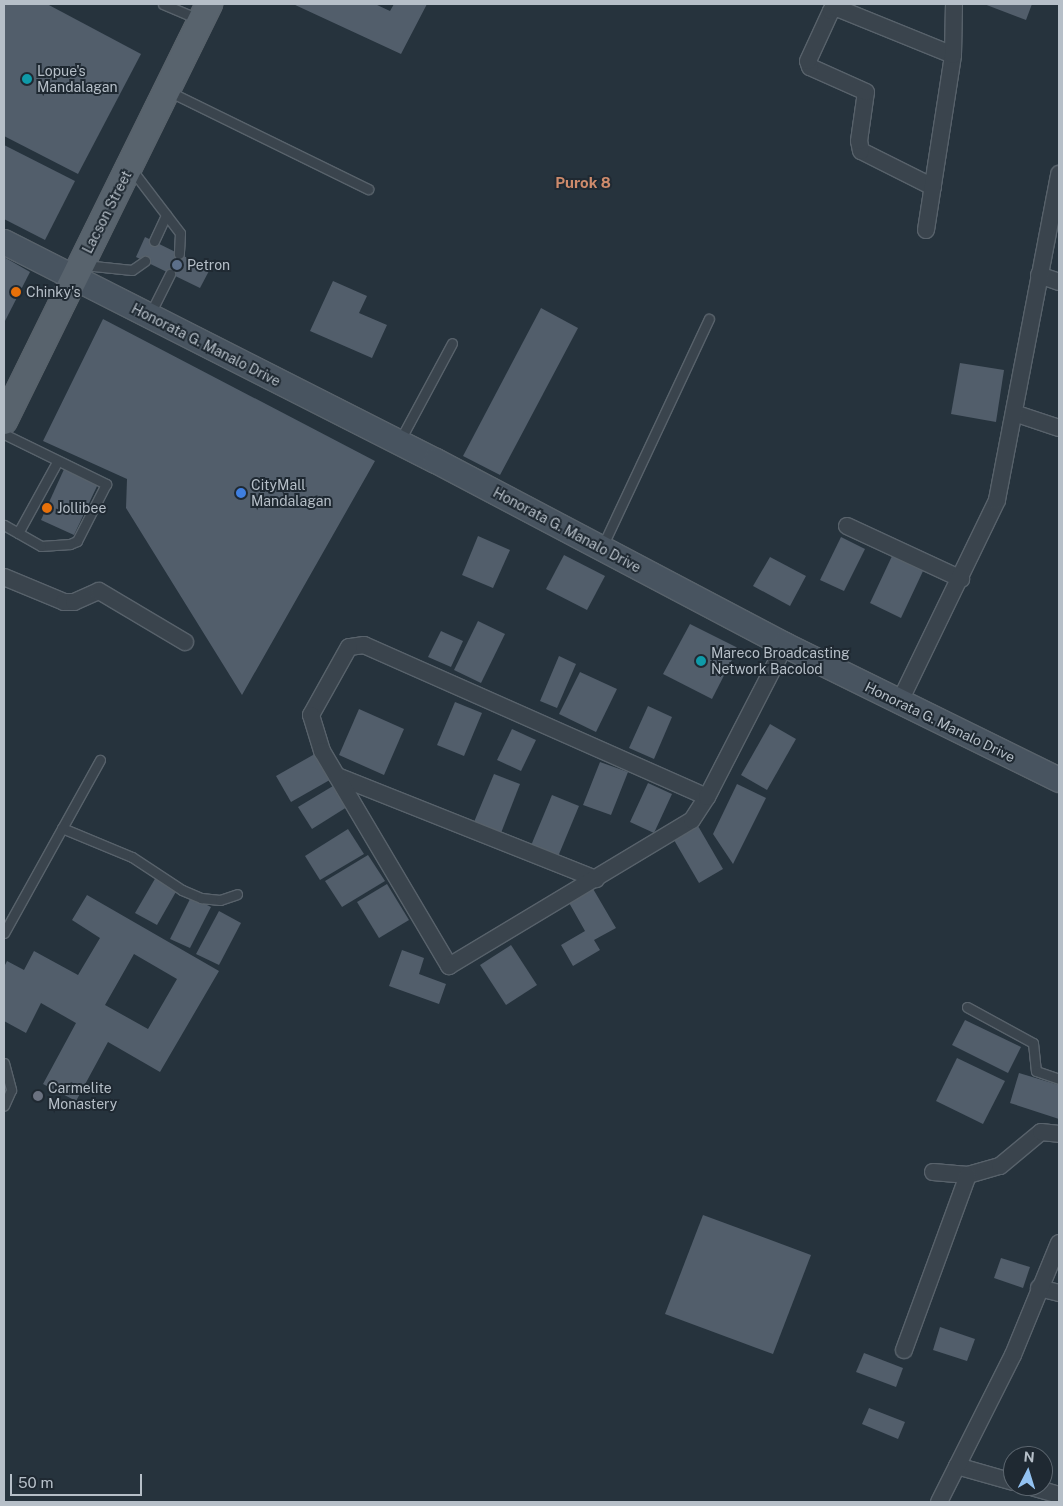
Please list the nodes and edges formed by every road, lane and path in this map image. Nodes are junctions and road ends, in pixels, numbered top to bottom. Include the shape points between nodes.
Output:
1 (164, 4) edge
2 (954, 4) edge
3 (206, 12) edge
4 (953, 55) junction
5 (168, 91) junction
6 (130, 168) junction
7 (1059, 174) edge
8 (933, 187) junction
9 (368, 189) dead end
10 (166, 215) junction
11 (926, 230) dead end
12 (154, 241) dead end
13 (4, 242) edge
14 (180, 254) dead end
15 (145, 261) dead end
16 (78, 272) junction
17 (170, 274) dead end
18 (1040, 275) junction
19 (1059, 282) edge
20 (148, 316) junction
21 (709, 319) dead end
22 (452, 343) dead end
23 (1014, 413) junction
24 (4, 420) edge
25 (1059, 428) edge
26 (4, 434) edge
27 (398, 442) junction
28 (57, 462) junction
29 (4, 526) edge
30 (847, 526) dead end
31 (18, 533) junction
32 (602, 548) junction
33 (4, 577) edge
34 (961, 579) junction
35 (185, 642) dead end
36 (785, 645) junction
37 (900, 701) junction
38 (100, 760) dead end
39 (337, 776) junction
40 (1059, 780) edge
41 (707, 796) junction
42 (62, 828) junction
43 (596, 879) junction
44 (237, 894) dead end
45 (4, 933) edge
46 (967, 1007) dead end
47 (4, 1063) edge
48 (1059, 1079) edge
49 (4, 1106) edge
50 (1059, 1134) edge
51 (933, 1172) dead end
52 (968, 1174) junction
53 (1059, 1243) edge
54 (1039, 1288) junction
55 (1059, 1293) edge
56 (904, 1350) dead end
57 (957, 1466) junction
58 (1003, 1479) edge
59 (938, 1502) edge

1 - 3 lane
2 - 4 street
3 - 5 main road, Lacson Street
4 - 8 street
4 - 8 street via 837,8 831,11 808,61 810,67 866,92 859,141 861,151
5 - 6 main road, Lacson Street
5 - 9 lane
6 - 10 lane
6 - 16 main road, Lacson Street
7 - 18 street
8 - 11 street
10 - 12 lane
10 - 14 lane via 180,233
13 - 16 street, Honorata G. Manalo Drive
15 - 16 lane via 132,270
16 - 20 street, Honorata G. Manalo Drive
16 - 24 main road, Lacson Street
17 - 20 lane
18 - 19 street
18 - 23 street
20 - 27 street, Honorata G. Manalo Drive
21 - 32 lane
22 - 27 lane
23 - 25 street
23 - 34 street via 993,514
26 - 28 lane
27 - 32 street, Honorata G. Manalo Drive
28 - 31 lane
28 - 31 lane via 106,484 77,541 52,547
29 - 31 lane
30 - 34 street
32 - 36 street, Honorata G. Manalo Drive
33 - 35 street via 70,603 99,591
34 - 37 street
36 - 37 street, Honorata G. Manalo Drive
36 - 41 street
37 - 40 street, Honorata G. Manalo Drive
38 - 42 lane
39 - 41 street via 315,738 311,715 349,647 360,644
39 - 43 street
39 - 43 street via 450,966
41 - 43 street via 692,820
42 - 44 lane via 132,857 182,890 202,898 220,900
42 - 45 lane
46 - 48 lane via 1033,1043 1036,1071
47 - 49 lane via 11,1090
50 - 52 street via 1041,1132 1000,1166
51 - 52 street
52 - 56 street
53 - 54 street
54 - 55 street
54 - 57 street via 1005,1372
57 - 58 street
57 - 59 street

